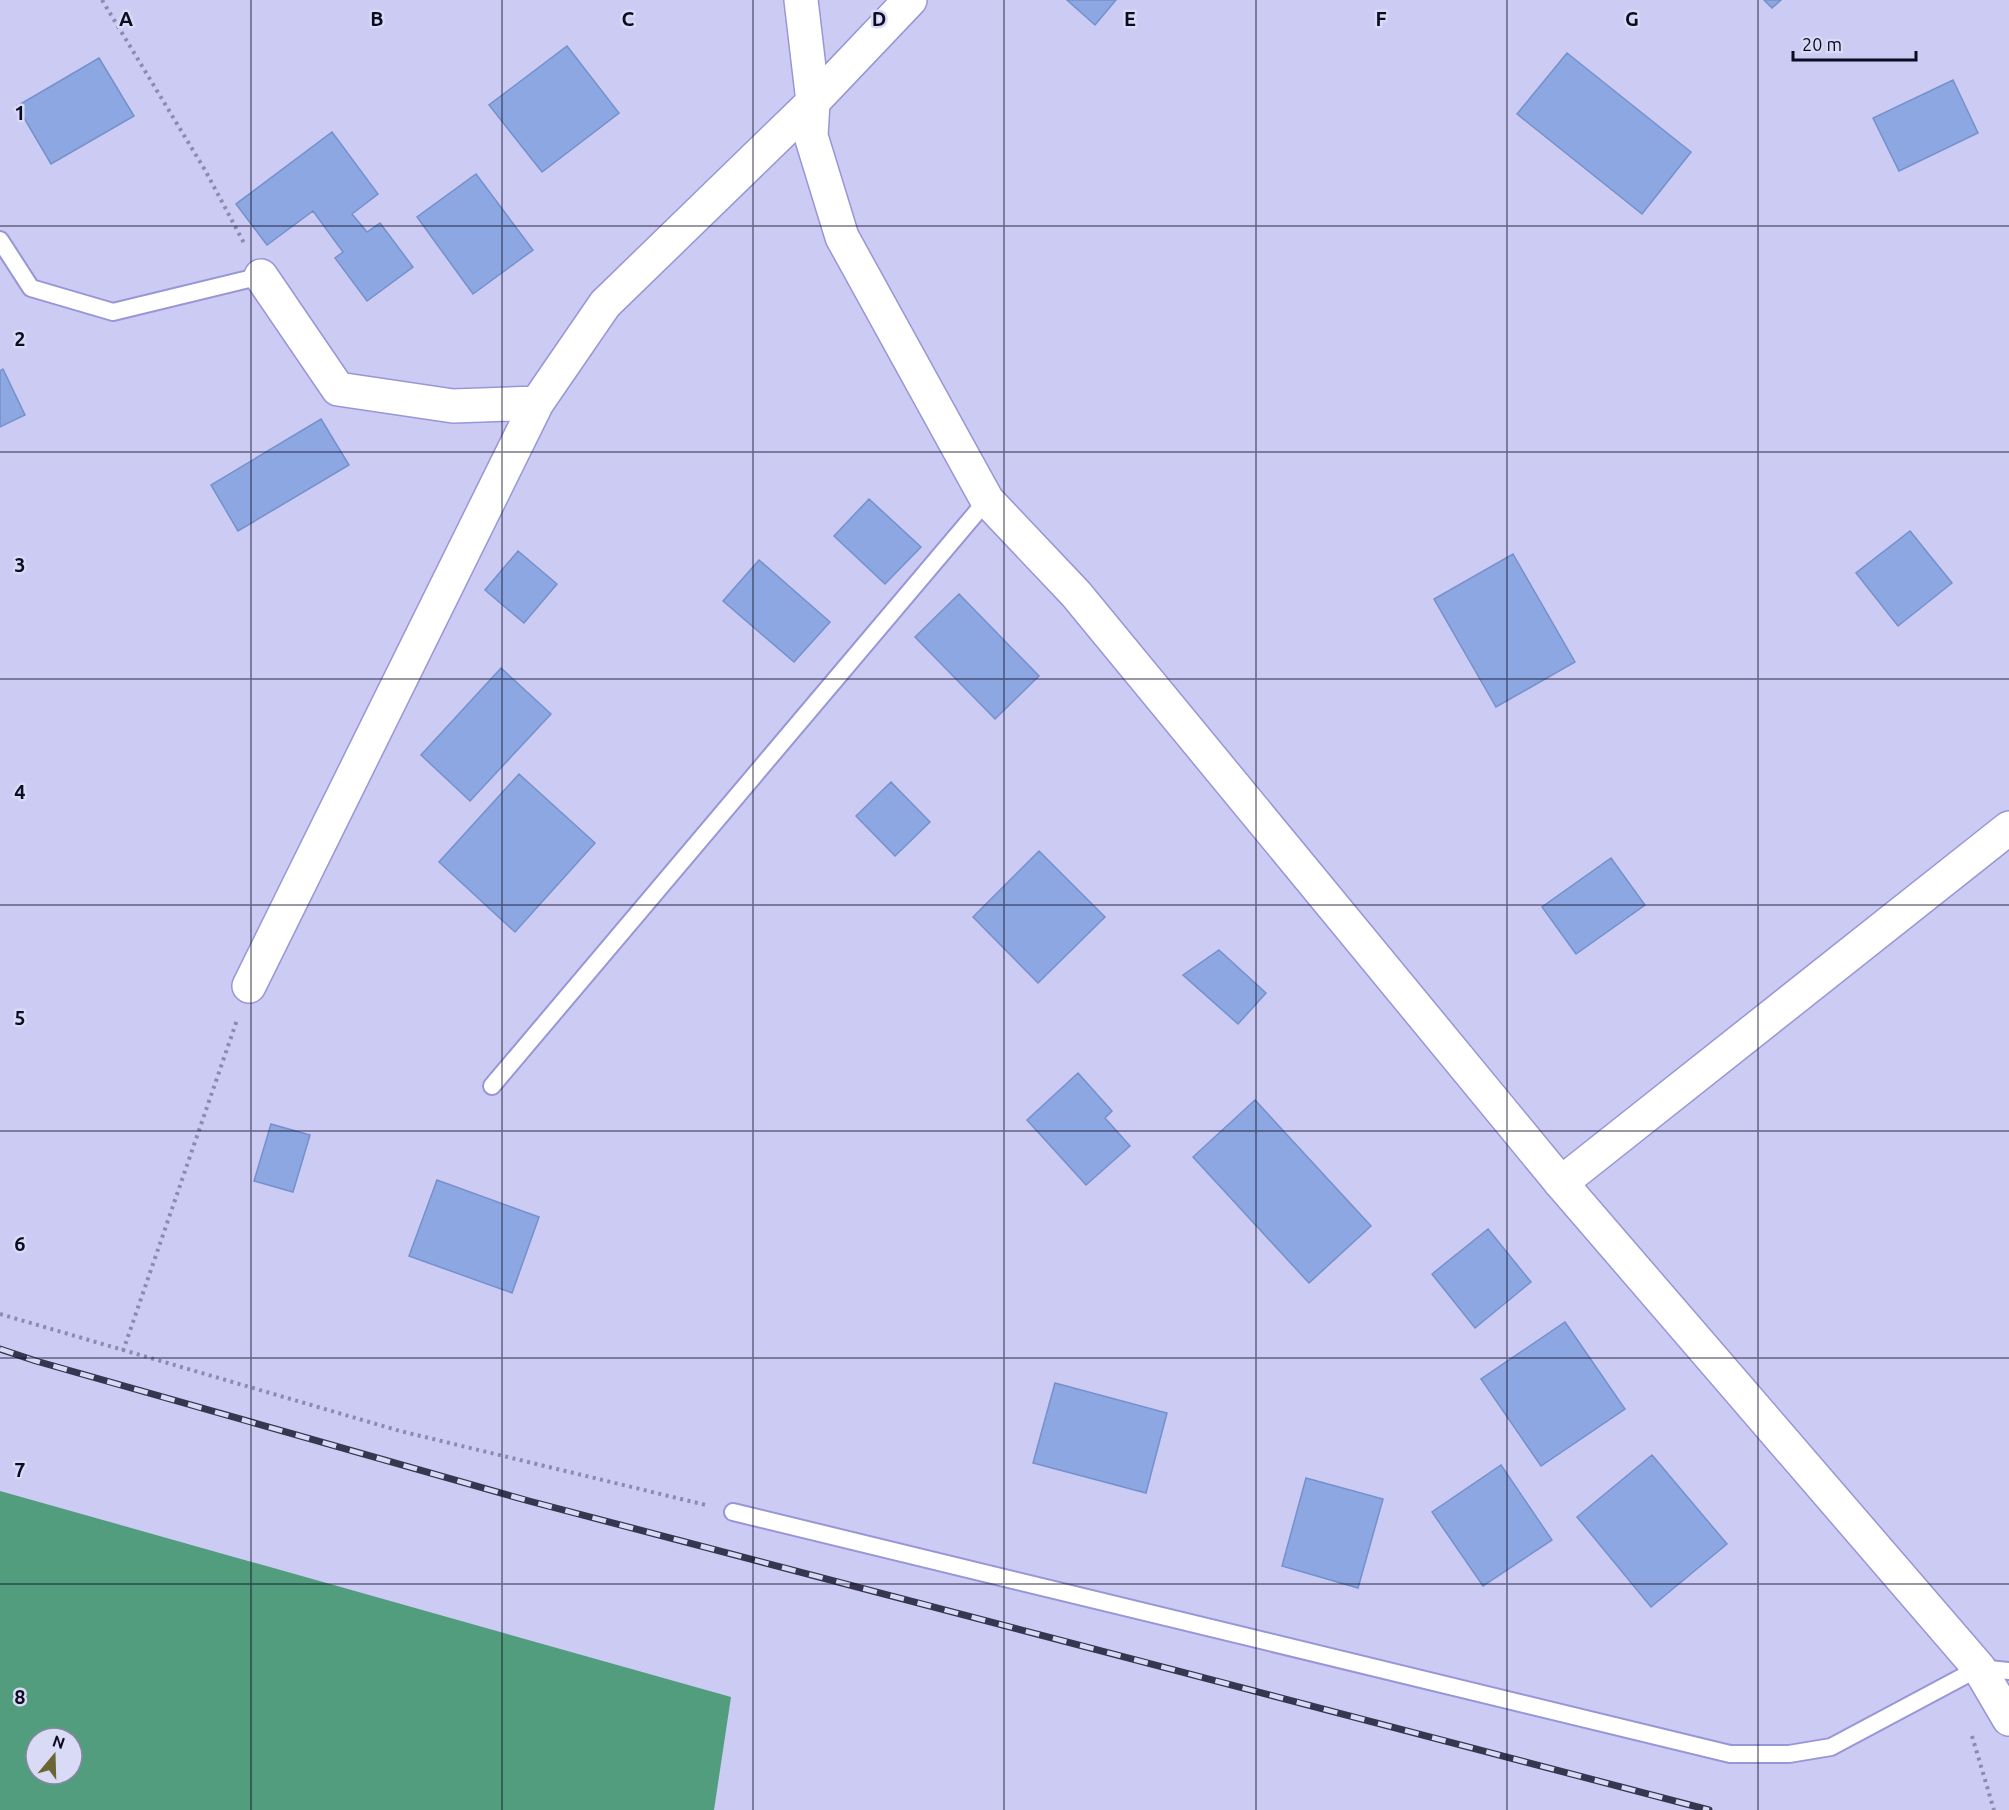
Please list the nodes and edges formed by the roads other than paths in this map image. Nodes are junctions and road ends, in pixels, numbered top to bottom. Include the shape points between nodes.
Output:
1 (801, 0) edge
2 (910, 0) edge
3 (813, 102) junction
4 (0, 240) edge
5 (261, 276) joint
6 (537, 403) junction
7 (987, 500) junction
8 (2009, 828) edge
9 (249, 986) road end
10 (492, 1086) dead end
11 (1561, 1184) junction
12 (733, 1512) road end
13 (1994, 1670) edge
14 (2009, 1719) edge

1 - 3 street
2 - 3 street
3 - 6 street via 605,304
3 - 7 street via 811,136 842,237
4 - 5 lane via 31,288 113,312
5 - 6 street via 338,389 453,406
6 - 9 street
7 - 10 lane
7 - 11 street via 1076,594
8 - 11 street
11 - 13 street
12 - 13 lane via 1730,1754 1789,1754 1831,1747
13 - 14 street

